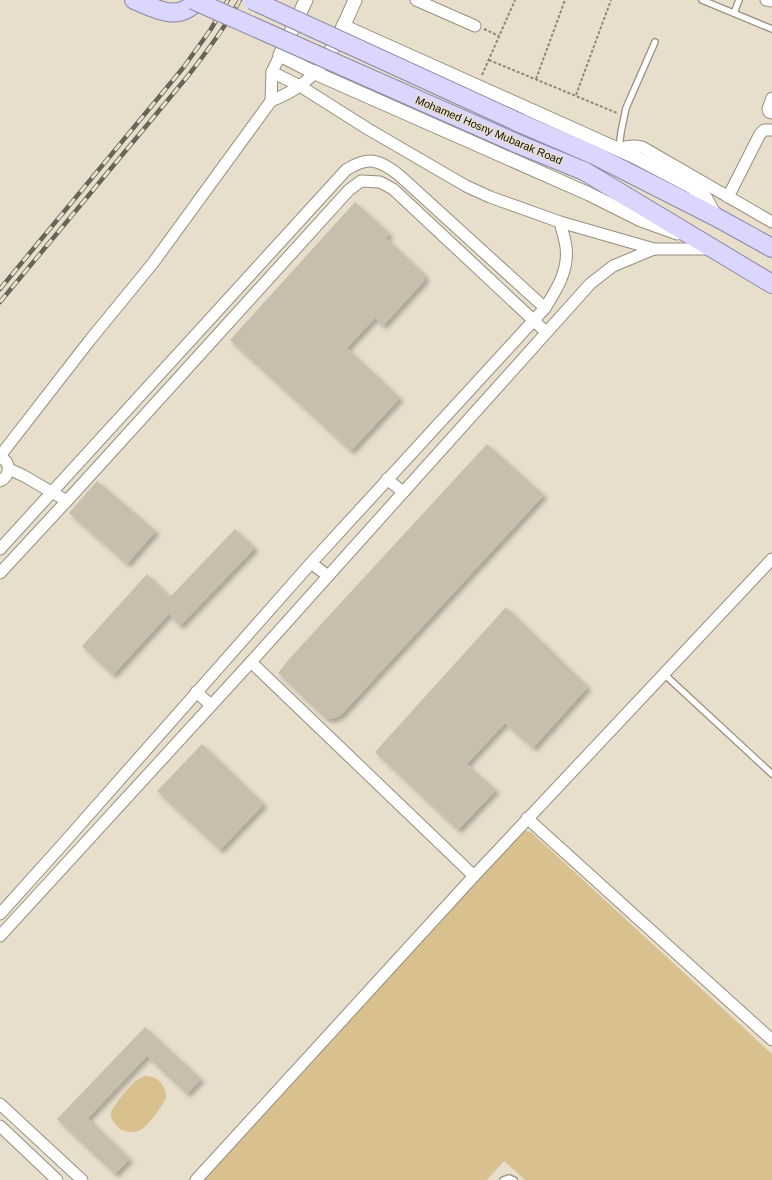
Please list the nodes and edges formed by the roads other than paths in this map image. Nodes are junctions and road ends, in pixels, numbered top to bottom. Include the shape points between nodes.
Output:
1 (134, 0) edge
2 (193, 0) edge
3 (197, 0) edge
4 (252, 0) edge
5 (306, 0) edge
6 (355, 0) edge
7 (416, 0) edge
8 (702, 0) edge
9 (739, 0) edge
10 (766, 0) edge
11 (772, 1) edge
12 (734, 13) junction
13 (343, 26) junction
14 (475, 26) road end
15 (772, 29) edge
16 (655, 42) dead end
17 (280, 55) junction
18 (272, 72) junction
19 (314, 73) junction
20 (300, 86) junction
21 (772, 98) edge
22 (271, 100) junction
23 (772, 113) edge
24 (772, 130) edge
25 (619, 149) junction
26 (728, 197) junction
27 (716, 217) junction
28 (560, 222) junction
29 (772, 222) edge
30 (696, 238) junction
31 (772, 248) edge
32 (654, 249) junction
33 (715, 249) junction
34 (772, 284) edge
35 (545, 308) junction
36 (534, 320) junction
37 (546, 332) junction
38 (0, 456) edge
39 (9, 469) junction
40 (387, 479) junction
41 (0, 481) edge
42 (52, 492) junction
43 (403, 492) junction
44 (67, 501) junction
45 (0, 548) edge
46 (772, 559) edge
47 (311, 563) junction
48 (0, 573) edge
49 (328, 576) junction
50 (251, 662) junction
51 (664, 674) junction
52 (196, 692) junction
53 (211, 705) junction
54 (772, 774) edge
55 (527, 818) junction
56 (474, 876) junction
57 (0, 914) edge
58 (0, 936) edge
59 (772, 1040) edge
60 (0, 1104) edge
61 (20, 1122) junction
62 (4, 1130) edge
63 (57, 1180) edge
64 (82, 1180) edge
65 (196, 1180) edge
66 (503, 1180) edge
67 (514, 1180) edge

1 - 3 highway via 172,13 187,9
2 - 30 highway, Mohamed Hosny Mubarak Road, bridge via 584,171
4 - 27 highway, Mohamed Hosny Mubarak Road, bridge via 594,155
5 - 17 street
6 - 13 street
7 - 14 street
8 - 12 lane
9 - 12 lane
10 - 11 street
12 - 15 lane
13 - 19 street via 336,43
13 - 25 street
16 - 25 lane via 626,108
17 - 18 street
17 - 19 street
18 - 20 street
18 - 22 street
19 - 20 street
19 - 30 street via 589,194 641,220
20 - 22 street
20 - 28 street via 466,186
21 - 23 street via 768,109
22 - 38 street via 153,263
24 - 26 street via 764,130 760,134
25 - 26 street via 626,146 642,147
25 - 27 street via 692,187 705,197
26 - 29 street
27 - 31 highway, Mohamed Hosny Mubarak Road
28 - 32 street
28 - 35 street via 566,245 566,265 556,292
30 - 33 highway, Mohamed Hosny Mubarak Road
32 - 33 street
32 - 37 street via 613,266 599,276
33 - 34 highway, Mohamed Hosny Mubarak Road
35 - 36 street
35 - 42 street via 394,171 376,162 354,164
36 - 37 street
36 - 40 street
36 - 44 street via 393,188 380,182 361,181 349,190
37 - 43 street
38 - 39 street via 6,461
39 - 41 street
39 - 42 street
40 - 43 street
40 - 47 street
42 - 44 street
42 - 45 street
43 - 49 street
44 - 48 street
46 - 51 street
47 - 49 street
47 - 52 street
49 - 50 street
50 - 53 street
50 - 56 street
51 - 54 lane
51 - 55 street
52 - 53 street
52 - 57 street
53 - 58 street
55 - 56 street
55 - 59 street
56 - 65 street
60 - 61 street
61 - 62 street
61 - 64 street
62 - 63 street
66 - 67 lane

